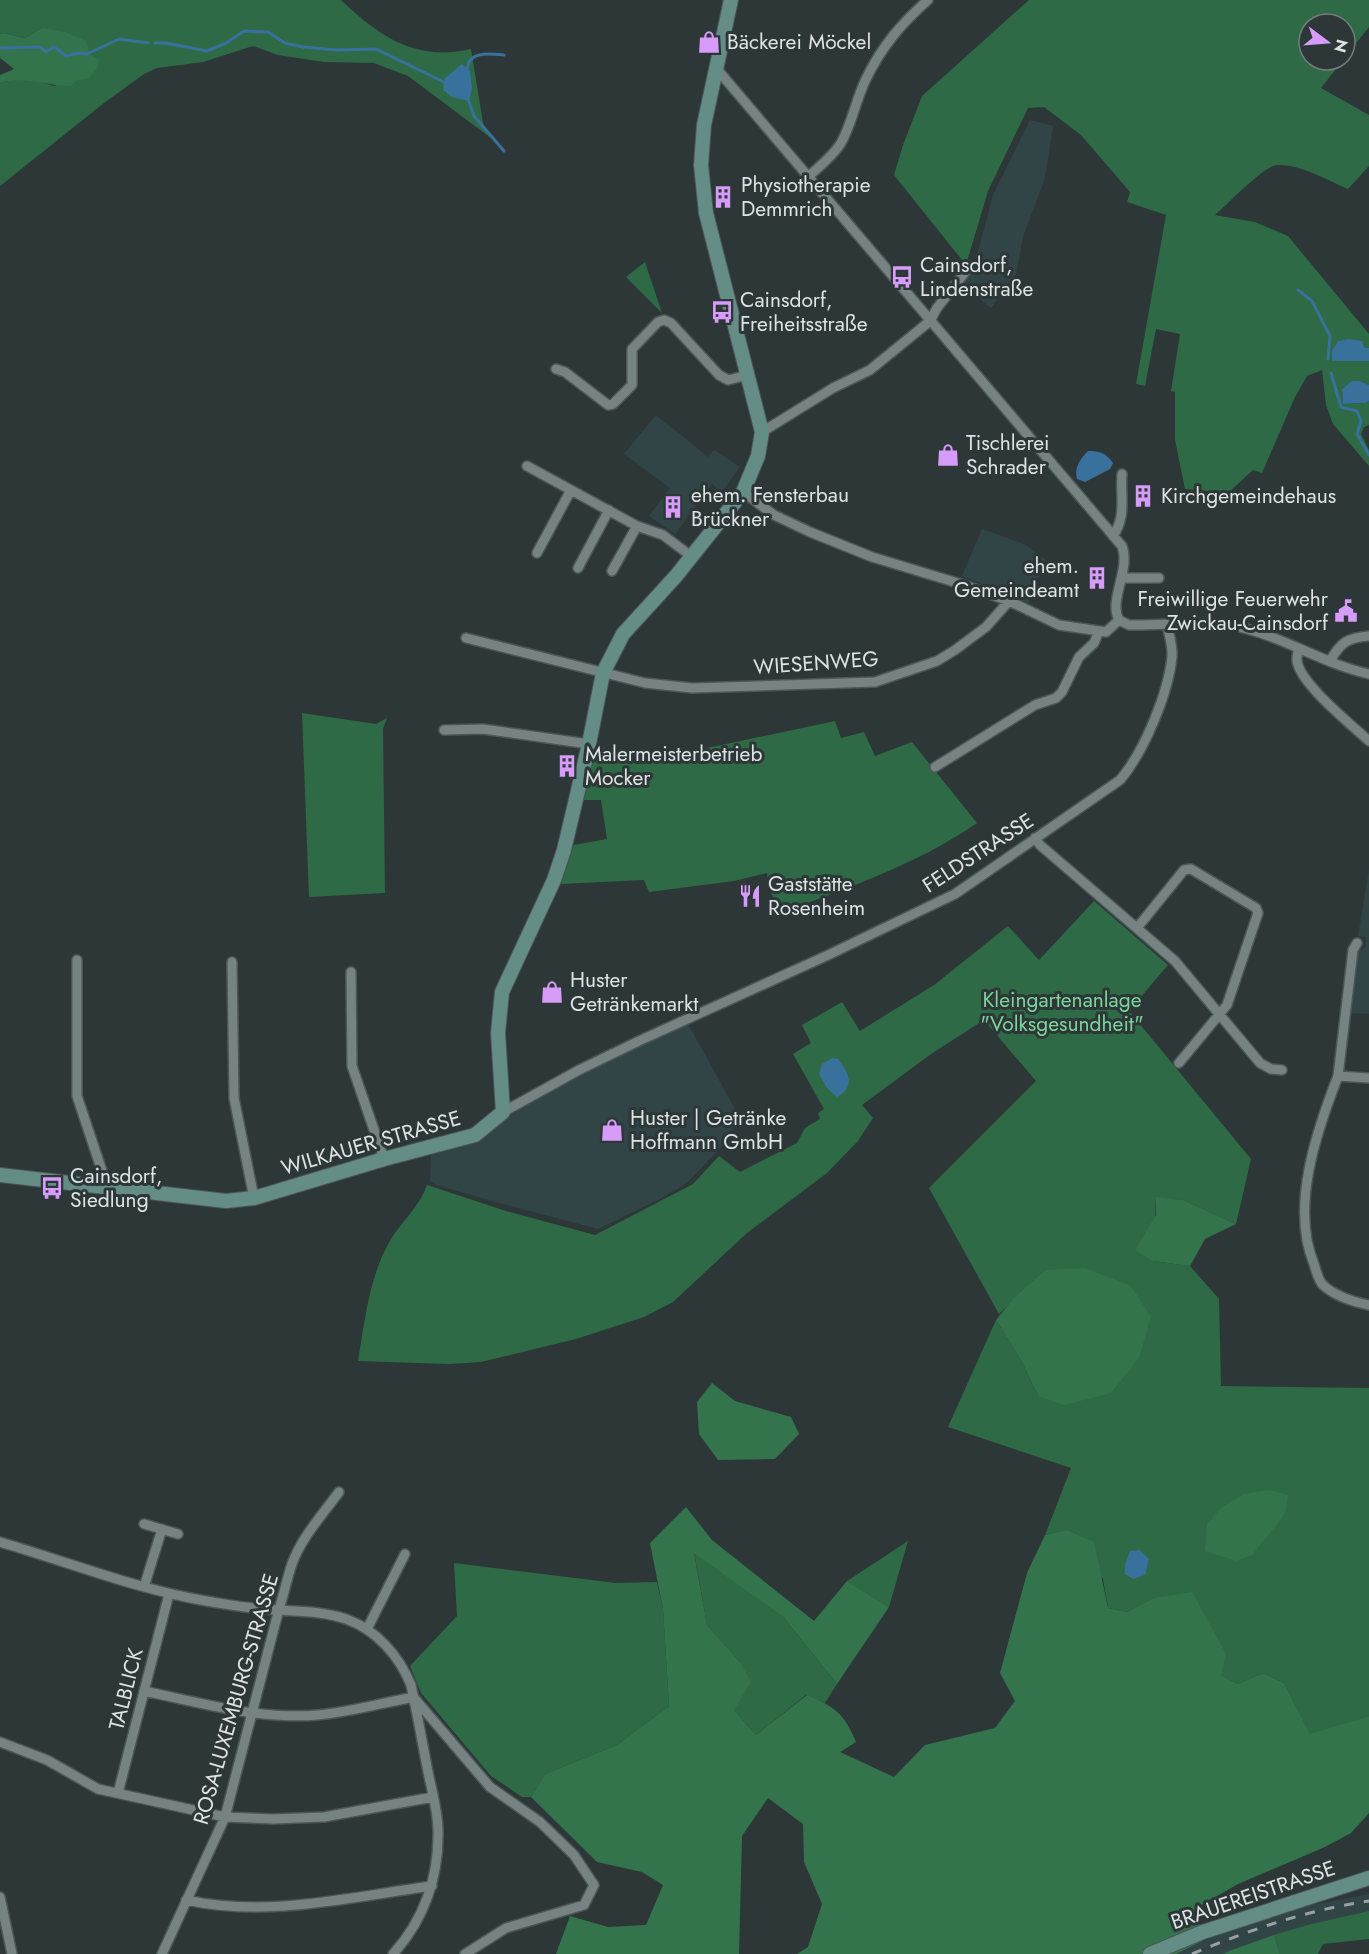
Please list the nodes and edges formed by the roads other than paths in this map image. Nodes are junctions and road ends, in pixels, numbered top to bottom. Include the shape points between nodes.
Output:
1 (731, 0) edge
2 (928, 0) edge
3 (716, 68) junction
4 (808, 176) junction
5 (970, 267) dead end
6 (930, 321) junction
7 (556, 369) dead end
8 (748, 375) junction
9 (762, 432) junction
10 (527, 466) dead end
11 (1122, 474) dead end
12 (571, 490) junction
13 (742, 492) junction
14 (609, 510) junction
15 (637, 526) junction
16 (1113, 536) junction
17 (537, 553) dead end
18 (691, 556) junction
19 (578, 568) dead end
20 (612, 571) dead end
21 (1122, 578) junction
22 (1159, 579) dead end
23 (1009, 601) junction
24 (1119, 620) junction
25 (1167, 624) junction
26 (1099, 631) junction
27 (1369, 636) edge
28 (466, 638) dead end
29 (1299, 649) junction
30 (1330, 661) junction
31 (603, 673) junction
32 (1369, 674) edge
33 (444, 730) dead end
34 (1369, 741) edge
35 (589, 744) junction
36 (935, 767) dead end
37 (1035, 838) junction
38 (1137, 928) junction
39 (1357, 943) dead end
40 (77, 960) dead end
41 (232, 962) dead end
42 (351, 972) dead end
43 (1220, 1016) junction
44 (1179, 1063) dead end
45 (1282, 1070) dead end
46 (1338, 1076) junction
47 (1369, 1078) edge
48 (503, 1112) junction
49 (384, 1159) junction
50 (0, 1175) edge
51 (104, 1187) junction
52 (254, 1198) junction
53 (1369, 1305) edge
54 (339, 1492) dead end
55 (144, 1524) dead end
56 (162, 1529) junction
57 (178, 1534) dead end
58 (0, 1542) edge
59 (405, 1554) dead end
60 (144, 1587) junction
61 (169, 1594) junction
62 (279, 1609) junction
63 (367, 1629) junction
64 (144, 1691) junction
65 (414, 1697) junction
66 (251, 1713) junction
67 (0, 1742) edge
68 (118, 1793) junction
69 (433, 1797) junction
70 (225, 1817) junction
71 (1369, 1878) edge
72 (432, 1886) junction
73 (0, 1897) edge
74 (186, 1900) junction
75 (12, 1954) edge
76 (162, 1954) edge
77 (393, 1954) edge
78 (465, 1954) edge
79 (1150, 1954) edge

1 - 3 street
2 - 4 street via 904,21 883,48 865,81 841,143
3 - 4 street
3 - 8 street via 704,124 701,165 706,213
4 - 6 street
5 - 6 street
6 - 9 street via 870,370 833,387
6 - 16 street
7 - 8 street via 608,405 613,404 632,385 633,350 664,320 719,375 728,380
8 - 9 street
9 - 13 street via 758,456
10 - 12 street
11 - 16 street via 1122,513
12 - 14 street
12 - 17 street
13 - 18 street
13 - 23 street via 774,515 819,536
14 - 15 street
14 - 19 street
15 - 18 street via 663,536
15 - 20 street
16 - 21 street via 1125,553
18 - 31 street via 623,634
21 - 22 street
21 - 24 street via 1115,611
23 - 26 street via 1059,626
23 - 31 street, WIESENWEG via 986,627 956,650 937,661 874,682 692,688
24 - 25 street via 1129,625
24 - 26 street via 1108,631
25 - 29 street via 1196,622 1241,627
25 - 37 street, FELDSTRASSE via 1172,655 1164,689 1132,766 1120,780
26 - 36 street via 1056,698 1035,705
27 - 30 street via 1351,638
28 - 31 street, WIESENWEG
29 - 30 street
29 - 34 street via 1296,659 1302,675
30 - 32 street
31 - 35 street
33 - 35 street via 483,729
35 - 48 street via 554,880 502,992 498,1033
37 - 38 street
37 - 48 street, FELDSTRASSE via 955,894 641,1040
38 - 43 street via 1175,961
38 - 43 street via 1184,870 1191,869 1256,908 1258,913
39 - 46 street
40 - 51 street via 77,1096
41 - 52 street via 234,1098
42 - 49 street via 352,1065
43 - 44 street
43 - 45 street via 1260,1063
46 - 47 street
46 - 53 street via 1315,1139 1307,1175 1307,1247 1322,1284 1352,1301
48 - 49 street, WILKAUER STRASSE via 476,1134
49 - 52 street, WILKAUER STRASSE
50 - 51 street, WILKAUER STRASSE
51 - 52 street, WILKAUER STRASSE via 226,1201
54 - 62 street, ROSA-LUXEMBURG-STRASSE via 292,1563
55 - 56 street
56 - 57 street
56 - 60 street
58 - 60 street
59 - 63 street
60 - 61 street
61 - 62 street
61 - 64 street, TALBLICK
62 - 63 street via 346,1619
62 - 66 street, ROSA-LUXEMBURG-STRASSE
63 - 65 street via 403,1665
64 - 66 street
64 - 68 street, TALBLICK
65 - 66 street via 319,1715
65 - 69 street
65 - 78 street via 490,1787 540,1822 574,1855 594,1885 584,1905 506,1928
66 - 70 street, ROSA-LUXEMBURG-STRASSE
67 - 68 street via 47,1760 98,1789
68 - 70 street
69 - 70 street via 324,1816
69 - 72 street via 438,1830
70 - 74 street, ROSA-LUXEMBURG-STRASSE
71 - 79 street, BRAUEREISTRASSE via 1203,1932
72 - 74 street via 350,1900 273,1907
72 - 77 street via 417,1923
73 - 75 street
74 - 76 street, ROSA-LUXEMBURG-STRASSE

